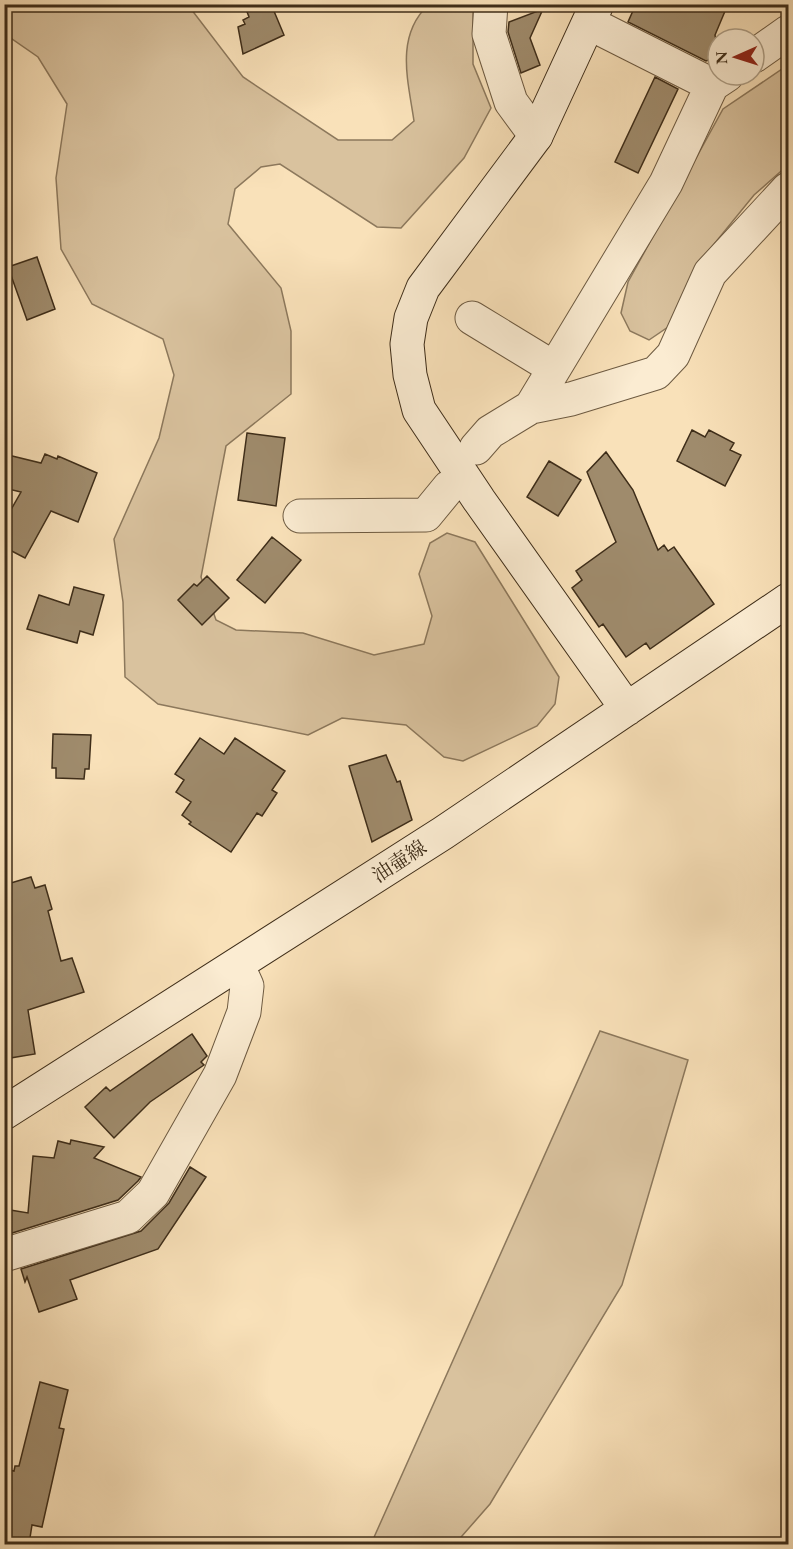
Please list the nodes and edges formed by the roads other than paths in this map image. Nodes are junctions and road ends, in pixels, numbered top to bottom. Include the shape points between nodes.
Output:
1 (491, 4) edge
2 (593, 14) edge
3 (789, 32) edge
4 (766, 48) edge
5 (706, 73) edge
6 (715, 87) edge
7 (536, 136) junction
8 (789, 189) edge
9 (471, 318) dead end
10 (554, 368) junction
11 (531, 407) junction
12 (476, 448) dead end
13 (449, 487) dead end
14 (300, 516) dead end
15 (789, 600) edge
16 (627, 710) junction
17 (238, 966) junction
18 (4, 1113) edge
19 (4, 1255) edge

1 - 7 street via 489,34 511,102
2 - 5 street
2 - 7 street
3 - 4 street
6 - 10 street via 666,183
7 - 16 street via 423,288 411,318 407,344 410,375 419,410 441,444
8 - 11 street via 710,273 673,355 656,373
9 - 10 street
10 - 11 street
11 - 12 street via 490,432
13 - 14 street via 426,515
15 - 16 street, 油壷線
16 - 17 street, 油壷線
17 - 18 street, 油壷線
17 - 19 street via 247,986 244,1012 220,1075 153,1193 128,1217

